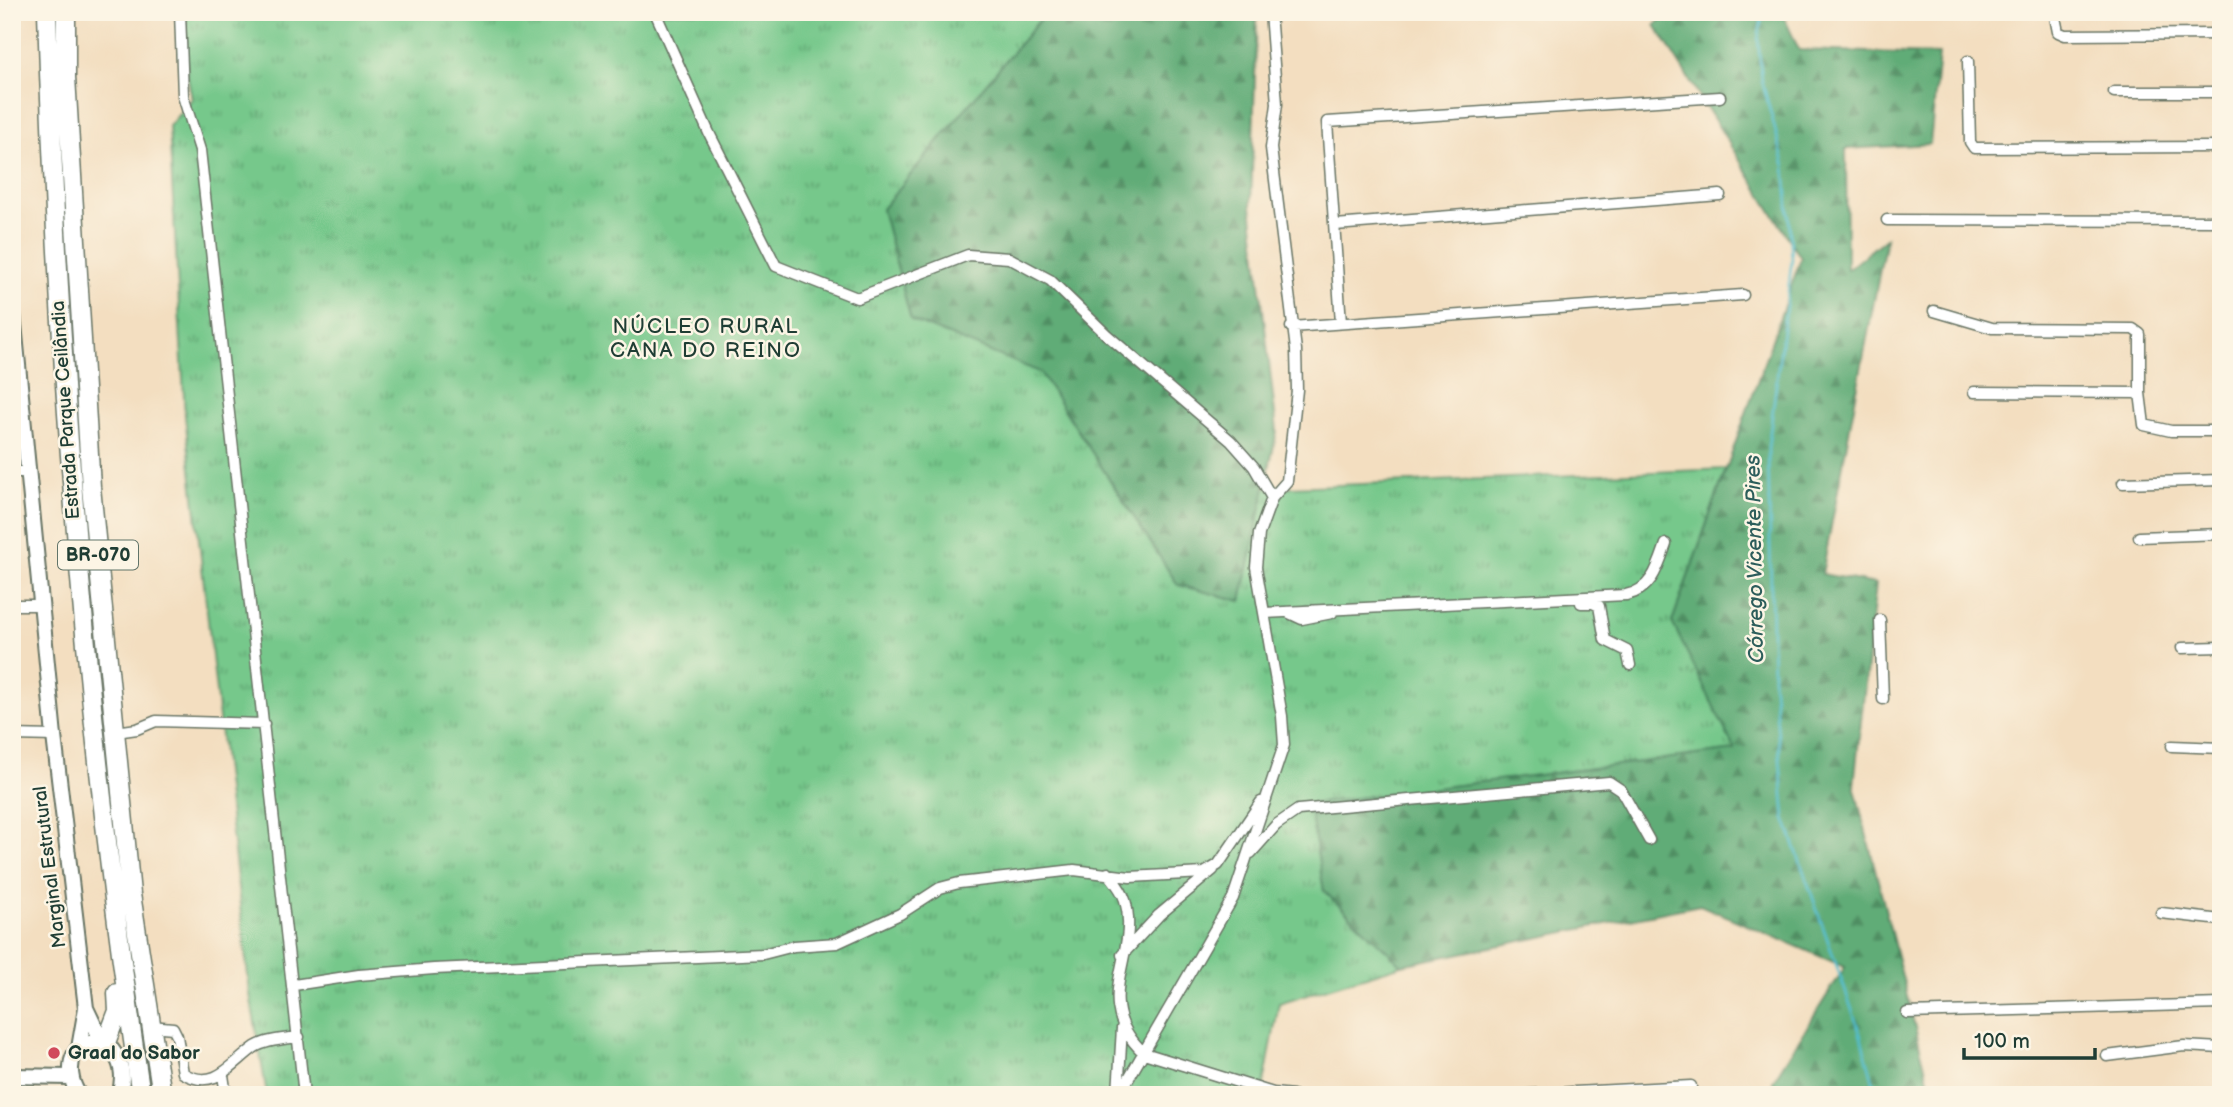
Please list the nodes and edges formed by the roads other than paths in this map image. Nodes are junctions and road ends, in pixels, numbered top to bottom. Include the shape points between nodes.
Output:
1 (47, 12) edge
2 (65, 12) edge
3 (180, 12) edge
4 (655, 12) edge
5 (1270, 12) edge
6 (2054, 12) edge
7 (2221, 34) edge
8 (1968, 61) dead end
9 (2114, 92) dead end
10 (2221, 92) edge
11 (1720, 97) dead end
12 (2221, 147) edge
13 (1720, 195) dead end
14 (1887, 220) dead end
15 (2221, 221) edge
16 (1335, 225) junction
17 (1743, 295) dead end
18 (12, 303) edge
19 (1934, 311) dead end
20 (1341, 323) junction
21 (1291, 327) junction
22 (13, 343) edge
23 (1974, 392) dead end
24 (2140, 393) junction
25 (2221, 431) edge
26 (20, 472) edge
27 (2221, 480) edge
28 (2123, 483) dead end
29 (1272, 498) junction
30 (2221, 534) edge
31 (2139, 537) dead end
32 (1666, 544) dead end
33 (12, 605) edge
34 (43, 605) junction
35 (1264, 612) junction
36 (1286, 612) junction
37 (1880, 620) dead end
38 (2221, 647) edge
39 (2182, 648) dead end
40 (1630, 665) dead end
41 (1883, 699) dead end
42 (264, 724) junction
43 (116, 732) junction
44 (12, 735) edge
45 (54, 736) junction
46 (2172, 746) dead end
47 (2221, 748) edge
48 (1264, 797) junction
49 (1649, 840) dead end
50 (1249, 856) junction
51 (1218, 865) junction
52 (1108, 873) junction
53 (2161, 913) dead end
54 (2221, 920) edge
55 (115, 921) junction
56 (1122, 955) junction
57 (293, 985) junction
58 (2221, 1004) edge
59 (119, 1005) junction
60 (86, 1008) junction
61 (1907, 1013) dead end
62 (95, 1024) junction
63 (151, 1026) junction
64 (1122, 1028) junction
65 (299, 1037) junction
66 (104, 1044) junction
67 (79, 1048) junction
68 (2221, 1048) edge
69 (1144, 1053) junction
70 (2107, 1056) dead end
71 (223, 1075) junction
72 (12, 1076) edge
73 (70, 1077) junction
74 (1692, 1086) dead end
75 (79, 1095) edge
76 (119, 1095) edge
77 (141, 1095) edge
78 (162, 1095) edge
79 (226, 1095) edge
80 (304, 1095) edge
81 (1119, 1095) edge
82 (1293, 1095) edge
83 (1516, 1095) edge

1 - 55 highway, Estrada Parque Ceilândia / BR-070 via 71,485
2 - 43 highway, Estrada Parque Ceilândia / BR-070 via 91,486
3 - 42 street via 183,96 201,150
4 - 29 street via 775,266 856,298 968,255 1009,258 1049,280 1231,441
5 - 21 street via 1277,104 1271,148
6 - 7 street via 2058,32 2065,34
8 - 12 street via 1970,142 1974,148
9 - 10 street
11 - 16 street via 1327,122
13 - 16 street
14 - 15 street
16 - 20 street
17 - 20 street
18 - 22 street, Marginal Estrutural
19 - 24 street via 1992,328 2133,329 2142,342
20 - 21 street
21 - 29 street via 1296,350 1296,422 1287,481
22 - 26 street, Marginal Estrutural
23 - 24 street
24 - 25 street via 2144,425 2171,431
26 - 34 street, Marginal Estrutural
27 - 28 street
29 - 35 street via 1256,550
30 - 31 street
32 - 36 street via 1650,582 1640,592 1626,595
33 - 34 street
34 - 45 street, Marginal Estrutural
35 - 36 street
35 - 48 street via 1284,745
36 - 40 street via 1302,619 1332,613 1592,603 1602,612 1605,640 1628,652
37 - 41 street
38 - 39 street
42 - 43 street via 156,721
42 - 57 street
43 - 63 highway, Estrada Parque Ceilândia / BR-070 via 133,908
44 - 45 street
45 - 60 street, Marginal Estrutural
46 - 47 street
48 - 50 street
48 - 51 street
49 - 50 street via 1621,790 1609,782 1298,810 1276,825
50 - 69 street via 1233,898
51 - 52 street via 1203,873 1174,876
51 - 56 street via 1159,915
52 - 56 street via 1126,902
52 - 57 street via 1074,870 940,888 900,914 837,943 763,954 434,969
53 - 54 street
55 - 59 highway via 111,944
55 - 77 highway, Estrada Parque Ceilândia / BR-070
56 - 64 street via 1117,978
57 - 65 street
58 - 61 street
59 - 62 street
59 - 66 highway
60 - 62 street, Marginal Estrutural
60 - 67 street, Marginal Estrutural
62 - 66 street, Marginal Estrutural
63 - 71 street via 173,1028 183,1073 203,1081
63 - 78 highway, Estrada Parque Ceilândia / BR-070
64 - 69 street
64 - 81 street
65 - 71 street via 256,1046
65 - 80 street
66 - 67 street
66 - 76 street, Marginal Estrutural via 121,1066
67 - 73 street, Marginal Estrutural via 71,1059
68 - 70 street via 2184,1046
69 - 81 street
69 - 82 street via 1273,1093
71 - 79 street
72 - 73 street
73 - 75 street
74 - 83 street

